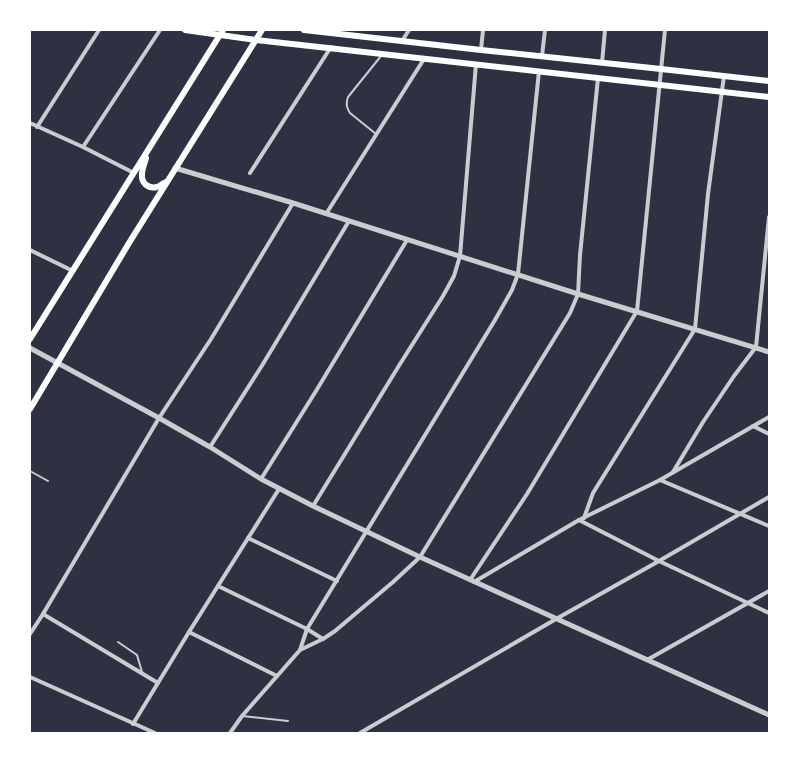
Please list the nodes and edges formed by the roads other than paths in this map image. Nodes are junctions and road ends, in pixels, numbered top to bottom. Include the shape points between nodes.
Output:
1 (99, 30) edge
2 (160, 30) edge
3 (185, 30) edge
4 (262, 30) edge
5 (304, 30) edge
6 (409, 30) edge
7 (483, 30) edge
8 (544, 30) edge
9 (605, 30) edge
10 (665, 30) edge
11 (222, 32) edge
12 (340, 32) edge
13 (256, 40) junction
14 (402, 41) junction
15 (331, 47) junction
16 (481, 50) junction
17 (383, 53) junction
18 (542, 56) junction
19 (424, 58) junction
20 (602, 63) junction
21 (476, 64) junction
22 (661, 69) junction
23 (539, 71) junction
24 (724, 76) junction
25 (598, 78) junction
26 (769, 81) edge
27 (659, 84) junction
28 (722, 92) junction
29 (769, 97) edge
30 (30, 123) edge
31 (37, 127) junction
32 (377, 134) junction
33 (84, 147) junction
34 (149, 148) junction
35 (175, 168) junction
36 (134, 173) junction
37 (250, 173) dead end
38 (167, 180) junction
39 (293, 203) junction
40 (326, 214) junction
41 (769, 217) edge
42 (349, 221) junction
43 (407, 240) junction
44 (30, 250) edge
45 (460, 256) junction
46 (72, 271) junction
47 (518, 274) junction
48 (578, 294) junction
49 (637, 311) junction
50 (695, 329) junction
51 (30, 339) edge
52 (30, 348) edge
53 (756, 348) junction
54 (769, 352) edge
55 (57, 362) junction
56 (30, 409) edge
57 (769, 417) edge
58 (160, 418) junction
59 (753, 426) junction
60 (769, 434) edge
61 (210, 447) junction
62 (30, 471) edge
63 (673, 472) junction
64 (261, 479) junction
65 (48, 480) dead end
66 (660, 480) junction
67 (279, 489) junction
68 (769, 497) edge
69 (313, 506) junction
70 (740, 514) junction
71 (584, 518) junction
72 (579, 520) junction
73 (769, 526) edge
74 (366, 532) junction
75 (248, 538) junction
76 (420, 557) junction
77 (659, 561) junction
78 (337, 581) junction
79 (472, 581) junction
80 (218, 586) junction
81 (769, 591) edge
82 (747, 603) junction
83 (769, 613) edge
84 (43, 614) junction
85 (556, 619) junction
86 (307, 630) junction
87 (189, 632) junction
88 (30, 634) edge
89 (323, 639) junction
90 (118, 642) dead end
91 (300, 650) junction
92 (647, 660) junction
93 (142, 673) junction
94 (277, 676) junction
95 (30, 677) edge
96 (158, 682) junction
97 (769, 714) edge
98 (242, 716) junction
99 (288, 721) dead end
100 (133, 724) junction
101 (154, 733) edge
102 (230, 733) edge
103 (360, 733) edge

1 - 31 street
2 - 33 street
3 - 11 main road
4 - 13 main road
5 - 12 main road
6 - 14 street
7 - 16 street
8 - 18 street
9 - 20 street
10 - 22 street
11 - 13 main road
11 - 34 main road
12 - 14 main road
13 - 15 main road
13 - 35 main road
14 - 16 main road
15 - 17 main road
15 - 37 street
16 - 18 main road
17 - 19 main road
17 - 32 lane via 346,102 350,113
18 - 20 main road
19 - 21 main road
19 - 32 street
20 - 22 main road
21 - 23 main road
21 - 45 street
22 - 24 main road
22 - 27 street
23 - 25 main road
23 - 47 street
24 - 26 main road
24 - 28 street
25 - 27 main road
25 - 48 street
27 - 28 main road
27 - 49 street
28 - 29 main road
28 - 50 street via 708,194
30 - 31 street
31 - 33 street
32 - 40 street
33 - 36 street
34 - 36 main road
34 - 38 main road via 142,173 144,183 147,186 158,187
35 - 38 main road
35 - 39 street
36 - 46 main road
38 - 55 main road
39 - 40 street
39 - 58 street
40 - 42 street
41 - 53 street
42 - 43 street
42 - 61 street
43 - 45 street
43 - 64 street
44 - 46 street
45 - 47 street
45 - 69 street via 454,276 443,296
46 - 51 main road
47 - 48 street
47 - 74 street via 495,320
48 - 49 street
48 - 76 street via 570,313
49 - 50 street
49 - 79 street
50 - 53 street
50 - 71 street via 593,493
52 - 55 street
53 - 54 street
53 - 63 street via 703,422
55 - 56 main road
55 - 58 street
57 - 59 street
58 - 61 street
58 - 84 street
59 - 60 street
59 - 63 street
61 - 64 street
62 - 65 lane
63 - 66 street
64 - 67 street
66 - 70 street
66 - 71 street
67 - 69 street
67 - 75 street
68 - 70 street
69 - 74 street
70 - 73 street
70 - 77 street
71 - 72 street
72 - 77 street
72 - 79 street
74 - 76 street
74 - 78 street
75 - 78 street
75 - 80 street
76 - 79 street
76 - 89 street via 394,582
77 - 82 street
77 - 85 street
78 - 86 street
79 - 85 street
80 - 86 street
80 - 87 street
81 - 82 street
82 - 83 street
82 - 92 street
84 - 88 street
84 - 93 street
85 - 92 street
85 - 103 street
86 - 89 street
86 - 91 street
87 - 94 street
87 - 96 street
89 - 91 street
90 - 93 lane via 137,655
91 - 94 street
92 - 97 street
93 - 96 street
94 - 98 street
95 - 100 street
96 - 100 street
98 - 99 lane
98 - 102 street
100 - 101 street

